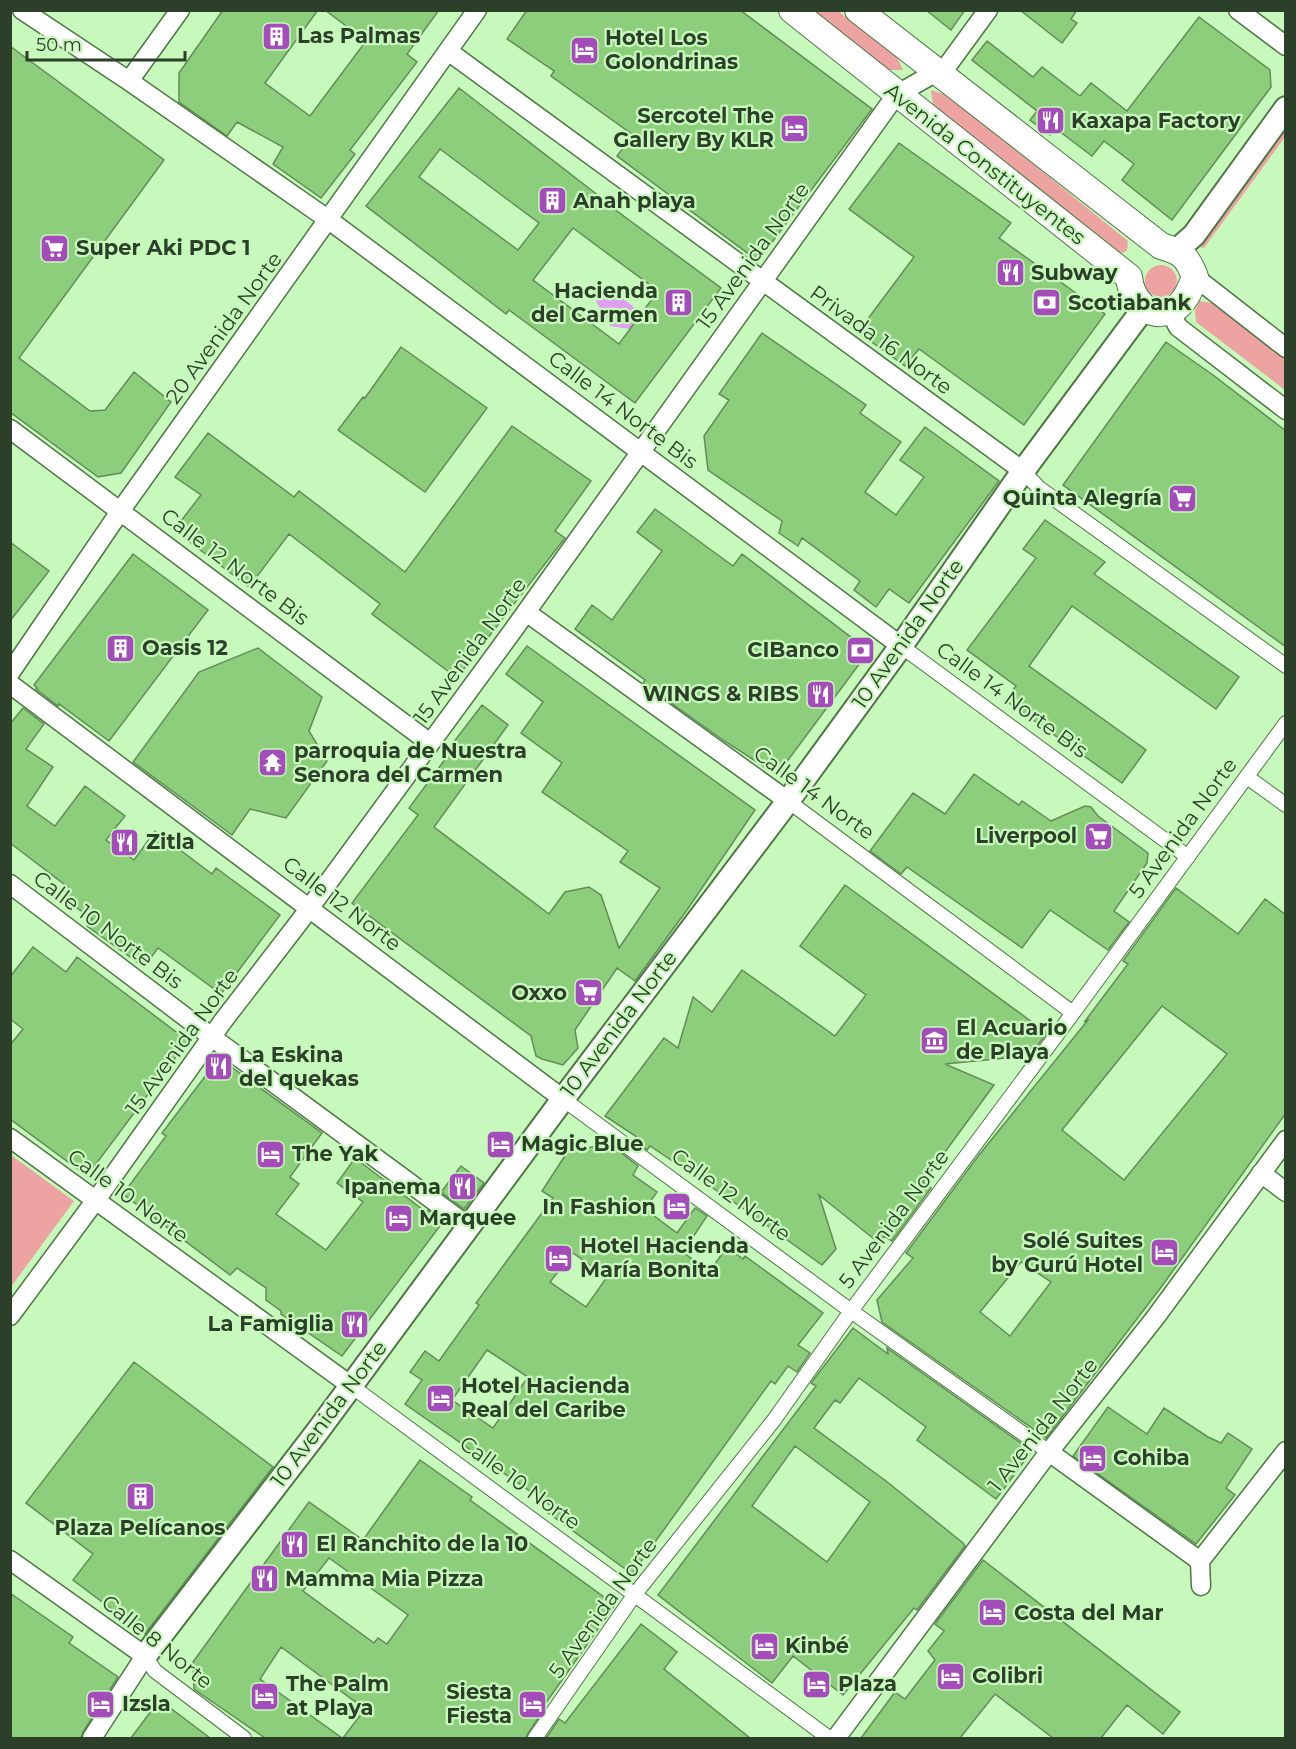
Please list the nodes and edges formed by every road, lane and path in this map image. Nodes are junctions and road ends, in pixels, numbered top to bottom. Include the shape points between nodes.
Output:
1 (22, 10) edge
2 (180, 10) edge
3 (477, 10) edge
4 (792, 10) edge
5 (858, 10) edge
6 (988, 10) edge
7 (1238, 10) edge
8 (1286, 46) edge
9 (448, 51) junction
10 (937, 72) junction
11 (129, 81) junction
12 (896, 95) junction
13 (1286, 108) edge
14 (329, 220) junction
15 (1177, 250) junction
16 (1195, 277) junction
17 (762, 282) junction
18 (1144, 308) junction
19 (1170, 311) junction
20 (1286, 348) edge
21 (1286, 410) edge
22 (10, 429) edge
23 (641, 450) junction
24 (1023, 471) junction
25 (121, 510) junction
26 (526, 612) junction
27 (901, 646) junction
28 (1286, 666) edge
29 (10, 673) edge
30 (10, 684) edge
31 (1286, 723) edge
32 (430, 743) junction
33 (1246, 777) junction
34 (788, 801) junction
35 (1286, 805) edge
36 (1188, 856) junction
37 (10, 884) edge
38 (309, 908) junction
39 (1073, 1013) junction
40 (211, 1037) junction
41 (563, 1099) junction
42 (10, 1138) edge
43 (1286, 1140) edge
44 (1261, 1173) junction
45 (1286, 1192) edge
46 (96, 1200) junction
47 (468, 1226) junction
48 (851, 1311) junction
49 (10, 1316) edge
50 (350, 1385) junction
51 (1286, 1451) edge
52 (1049, 1452) junction
53 (10, 1560) edge
54 (1200, 1561) junction
55 (1201, 1586) dead end
56 (635, 1594) junction
57 (145, 1656) junction
58 (92, 1738) edge
59 (244, 1738) edge
60 (535, 1738) edge
61 (829, 1738) edge
62 (836, 1738) edge

1 - 11 street, Calle 14 Norte Bis
2 - 11 street
3 - 9 street, 20 Avenida Norte
4 - 12 main road, Avenida Constituyentes
5 - 10 main road, Avenida Constituyentes
6 - 10 street via 947,66
7 - 8 street
9 - 14 street, 20 Avenida Norte
9 - 17 street, Privada 16 Norte
10 - 12 street
10 - 15 main road, Avenida Constituyentes via 1161,246
11 - 14 street, Calle 14 Norte Bis
12 - 17 street, 15 Avenida Norte
12 - 18 main road, Avenida Constituyentes via 1129,277 1130,288
13 - 15 street via 1194,235
14 - 23 street, Calle 14 Norte Bis
14 - 25 street, 20 Avenida Norte
15 - 16 main road
16 - 19 main road via 1181,303
16 - 20 street
17 - 23 street, 15 Avenida Norte
17 - 24 street, Privada 16 Norte
18 - 19 main road via 1157,313
18 - 24 street, 10 Avenida Norte
19 - 21 street via 1178,327
22 - 25 street, Calle 12 Norte Bis
23 - 26 street, 15 Avenida Norte
23 - 27 street, Calle 14 Norte Bis
24 - 27 street, 10 Avenida Norte
24 - 28 street, Privada 16 Norte via 1039,488
25 - 29 street, 20 Avenida Norte
25 - 32 street, Calle 12 Norte Bis
26 - 32 street, 15 Avenida Norte
26 - 34 street, Calle 14 Norte
27 - 34 street, 10 Avenida Norte
27 - 36 street, Calle 14 Norte Bis
30 - 38 street, Calle 12 Norte
31 - 33 street, 5 Avenida Norte
32 - 38 street, 15 Avenida Norte
33 - 35 street
33 - 36 street, 5 Avenida Norte
34 - 39 street, Calle 14 Norte
34 - 41 street, 10 Avenida Norte
36 - 39 street, 5 Avenida Norte
37 - 40 street, Calle 10 Norte Bis
38 - 40 street, 15 Avenida Norte
38 - 41 street, Calle 12 Norte
39 - 48 street, 5 Avenida Norte
40 - 46 street, 15 Avenida Norte
40 - 47 street, Calle 10 Norte Bis
41 - 47 street, 10 Avenida Norte
41 - 48 street, Calle 12 Norte
42 - 46 street, Calle 10 Norte
43 - 44 street, 1 Avenida Norte
44 - 45 street
44 - 52 street, 1 Avenida Norte via 1155,1318
46 - 49 street, 15 Avenida Norte
46 - 50 street, Calle 10 Norte
47 - 50 street, 10 Avenida Norte
48 - 52 street, Calle 12 Norte
48 - 56 street, 5 Avenida Norte via 774,1420
50 - 56 street, Calle 10 Norte
50 - 57 street, 10 Avenida Norte
51 - 54 street
52 - 54 street, Calle 12 Norte
52 - 62 street, 1 Avenida Norte
53 - 57 street, Calle 8 Norte
54 - 55 street
56 - 60 street, 5 Avenida Norte
56 - 61 street, Calle 10 Norte
57 - 58 street, 10 Avenida Norte
57 - 59 street, Calle 8 Norte via 155,1671

